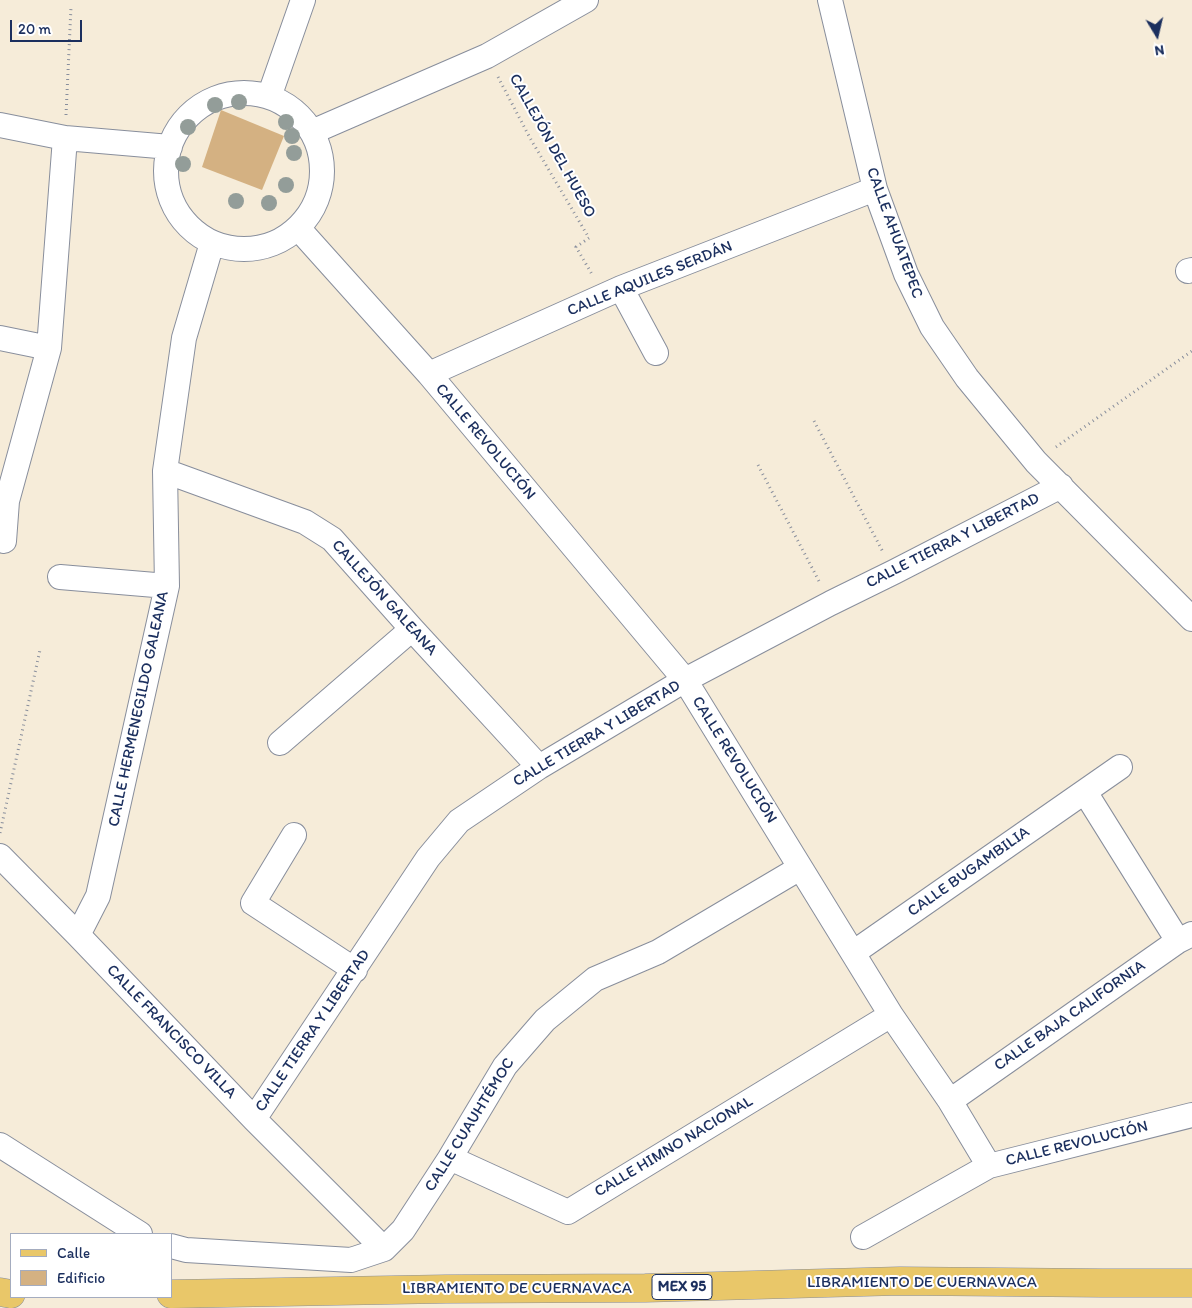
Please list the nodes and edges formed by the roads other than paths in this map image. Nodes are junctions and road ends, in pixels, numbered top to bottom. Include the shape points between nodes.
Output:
1 (303, 0) edge
2 (586, 0) edge
3 (830, 0) edge
4 (268, 97) junction
5 (0, 125) edge
6 (312, 132) junction
7 (65, 138) junction
8 (170, 147) junction
9 (874, 189) junction
10 (298, 228) junction
11 (212, 242) junction
12 (613, 292) junction
13 (0, 338) edge
14 (49, 348) junction
15 (656, 354) dead end
16 (429, 374) junction
17 (165, 471) junction
18 (1061, 486) junction
19 (4, 500) edge
20 (4, 541) dead end
21 (60, 577) dead end
22 (167, 586) junction
23 (1192, 619) edge
24 (412, 629) junction
25 (685, 680) junction
26 (280, 743) dead end
27 (539, 767) junction
28 (1120, 767) dead end
29 (1085, 792) junction
30 (294, 835) dead end
31 (0, 856) edge
32 (800, 868) junction
33 (78, 935) junction
34 (1185, 937) edge
35 (853, 953) junction
36 (355, 970) junction
37 (891, 1015) junction
38 (950, 1101) junction
39 (1192, 1115) edge
40 (254, 1119) junction
41 (0, 1145) edge
42 (450, 1158) junction
43 (989, 1166) junction
44 (138, 1233) edge
45 (863, 1237) dead end
46 (172, 1246) edge
47 (384, 1249) junction
48 (1192, 1283) edge
49 (172, 1294) edge

1 - 4 street
2 - 6 street via 487,56
3 - 9 street, CALLE AHUATEPEC
4 - 6 street via 301,116
4 - 8 street via 244,93 220,96 198,108 181,125
5 - 7 street
6 - 10 street via 322,156 322,182 314,207
7 - 8 street
7 - 14 street
8 - 11 street via 166,170 169,192 178,213 193,230
9 - 12 street, CALLE AQUILES SERDÁN
9 - 18 street, CALLE AHUATEPEC via 906,274 932,327 968,378 1036,462
10 - 11 street via 283,239 248,249
10 - 16 street, CALLE REVOLUCIÓN
11 - 17 street, CALLE HERMENEGILDO GALEANA via 184,338
12 - 15 street
12 - 16 street, CALLE AQUILES SERDÁN
13 - 14 street
14 - 19 street
16 - 25 street, CALLE REVOLUCIÓN
17 - 22 street, CALLE HERMENEGILDO GALEANA
17 - 24 street, CALLEJÓN GALEANA via 305,522 332,539
18 - 23 street, CALLE AHUATEPEC
18 - 25 street, CALLE TIERRA Y LIBERTAD
19 - 20 street
21 - 22 street
22 - 33 street, CALLE HERMENEGILDO GALEANA via 98,896
24 - 26 street
24 - 27 street, CALLEJÓN GALEANA
25 - 27 street, CALLE TIERRA Y LIBERTAD
25 - 32 street, CALLE REVOLUCIÓN
27 - 36 street, CALLE TIERRA Y LIBERTAD via 459,821 428,858
28 - 29 street, CALLE BUGAMBILIA
29 - 34 street
29 - 35 street, CALLE BUGAMBILIA
30 - 36 street via 253,903
31 - 33 street, CALLE FRANCISCO VILLA
32 - 35 street, CALLE REVOLUCIÓN
32 - 42 street, CALLE CUAUHTÉMOC via 658,952 595,979 566,1002 545,1020 505,1066
33 - 40 street, CALLE FRANCISCO VILLA
34 - 38 street, CALLE BAJA CALIFORNIA
35 - 37 street, CALLE REVOLUCIÓN
36 - 40 street, CALLE TIERRA Y LIBERTAD
37 - 38 street, CALLE REVOLUCIÓN
37 - 42 street, CALLE HIMNO NACIONAL via 568,1212
38 - 43 street, CALLE REVOLUCIÓN
39 - 43 street, CALLE REVOLUCIÓN
40 - 47 street, CALLE FRANCISCO VILLA
41 - 44 street
42 - 47 street, CALLE CUAUHTÉMOC via 403,1230
43 - 45 street
46 - 47 street, CALLE CUAUHTÉMOC via 186,1250 351,1260
48 - 49 main road, LIBRAMIENTO DE CUERNAVACA / MEX 95 via 900,1281

